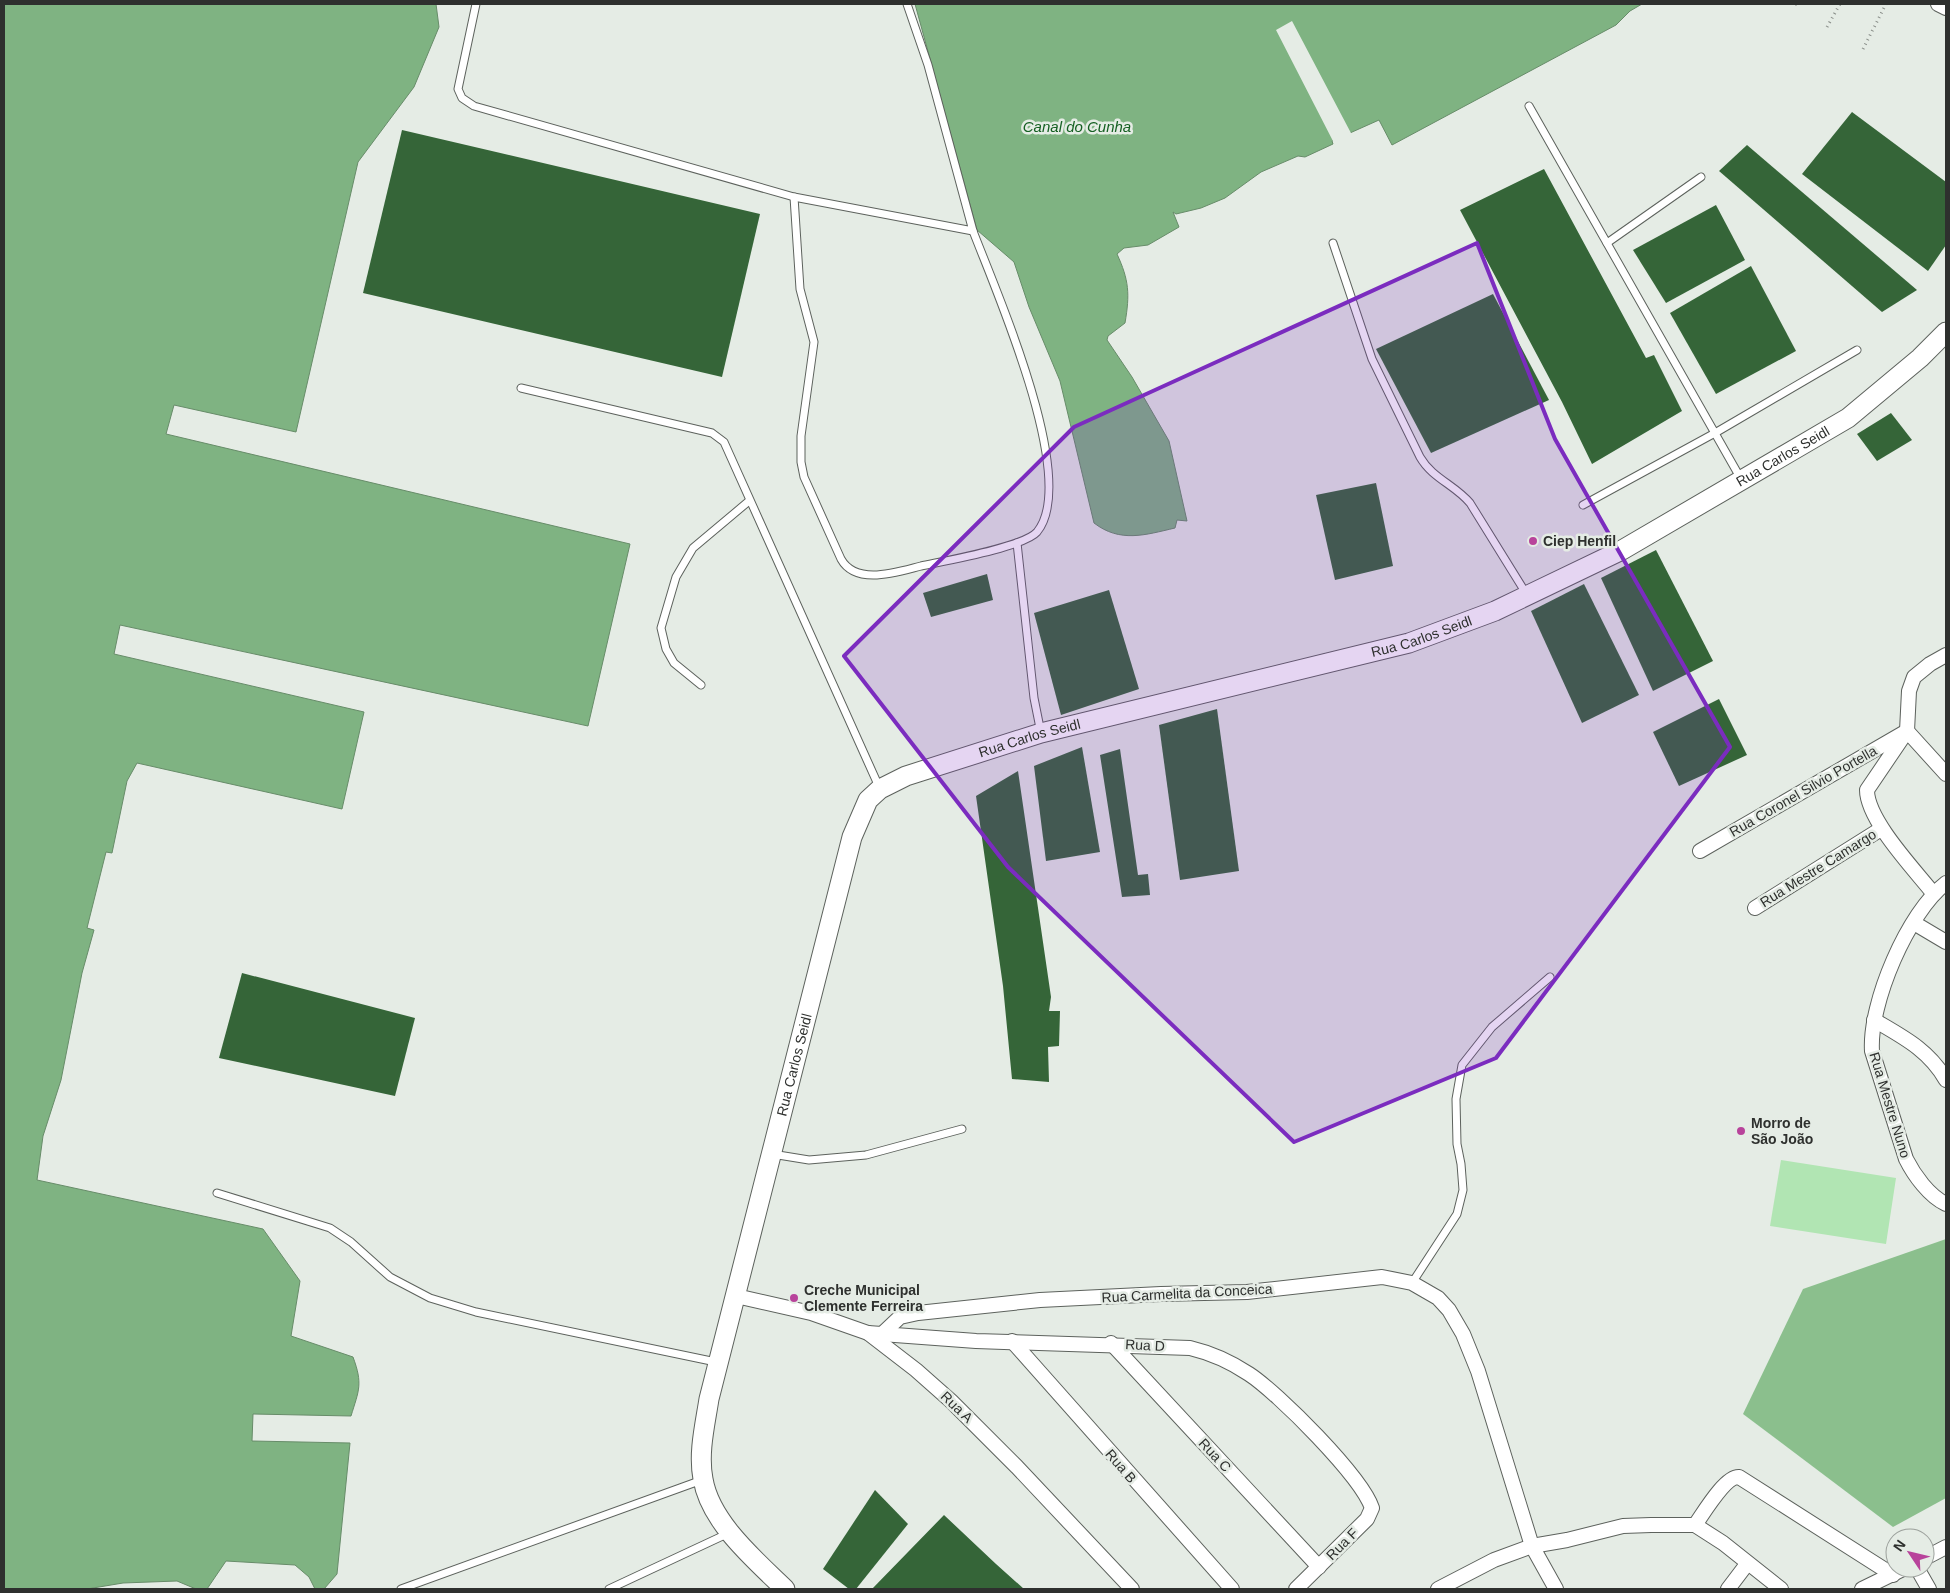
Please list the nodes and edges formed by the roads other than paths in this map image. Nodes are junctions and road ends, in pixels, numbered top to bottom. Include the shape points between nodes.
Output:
1 (476, 4) edge
2 (907, 4) edge
3 (1938, 4) edge
4 (1946, 8) edge
5 (1529, 106) dead end
6 (1701, 177) dead end
7 (794, 198) junction
8 (973, 231) junction
9 (1334, 243) dead end
10 (1607, 243) junction
11 (1946, 332) edge
12 (1857, 350) dead end
13 (521, 388) dead end
14 (1715, 433) junction
15 (1742, 481) junction
16 (749, 501) junction
17 (1583, 505) dead end
18 (1017, 544) junction
19 (1527, 596) junction
20 (1946, 655) edge
21 (702, 685) dead end
22 (1906, 731) junction
23 (1041, 734) junction
24 (1946, 774) edge
25 (880, 789) junction
26 (1881, 829) junction
27 (1700, 851) dead end
28 (1946, 882) edge
29 (1933, 893) junction
30 (1755, 908) dead end
31 (1914, 923) junction
32 (1946, 942) edge
33 (1550, 977) dead end
34 (1874, 1020) junction
35 (1946, 1080) edge
36 (962, 1128) dead end
37 (772, 1154) junction
38 (217, 1193) dead end
39 (1946, 1204) edge
40 (1412, 1283) junction
41 (736, 1296) junction
42 (875, 1333) junction
43 (1012, 1341) junction
44 (1111, 1344) junction
45 (718, 1363) junction
46 (703, 1480) junction
47 (1364, 1494) joint
48 (1695, 1525) junction
49 (730, 1533) junction
50 (1532, 1546) junction
51 (1885, 1563) edge
52 (1748, 1564) junction
53 (1319, 1567) junction
54 (1885, 1578) edge
55 (1923, 1578) edge
56 (401, 1589) edge
57 (609, 1589) edge
58 (784, 1589) edge
59 (1132, 1589) edge
60 (1232, 1589) edge
61 (1296, 1589) edge
62 (1438, 1589) edge
63 (1556, 1589) edge
64 (1728, 1589) edge
65 (1781, 1589) edge
66 (1862, 1589) edge
67 (1929, 1589) edge

1 - 7 lane via 458,89 467,103
2 - 8 lane via 928,65
3 - 4 street
5 - 10 lane
6 - 10 lane
7 - 8 lane
7 - 18 lane via 800,289 814,342 801,436 801,462 804,477 843,563 859,574 894,573
8 - 18 lane via 1032,388 1043,439 1048,480 1045,516 1037,532
9 - 19 lane via 1372,359 1426,468 1470,503
10 - 14 lane
11 - 15 street, Rua Carlos Seidl via 1848,418
12 - 14 lane
13 - 16 lane via 712,432 724,442
14 - 15 lane
14 - 17 lane
15 - 19 street, Rua Carlos Seidl via 1622,550
16 - 21 lane via 693,548 676,577 661,628 666,649 674,663
16 - 25 lane
18 - 23 lane
19 - 23 street, Rua Carlos Seidl via 1410,643
20 - 22 street via 1914,677 1909,691
22 - 24 street
22 - 26 street via 1866,790
22 - 27 street, Rua Coronel Silvio Portella
23 - 25 street, Rua Carlos Seidl via 906,776
25 - 37 street, Rua Carlos Seidl via 868,800 852,837
26 - 29 street
26 - 30 street, Rua Mestre Camargo
28 - 29 street, Rua Mestre Nuno
29 - 31 street, Rua Mestre Nuno
31 - 32 street
31 - 34 street, Rua Mestre Nuno via 1882,989
33 - 40 lane via 1492,1027 1462,1065 1456,1100 1463,1190 1457,1214
34 - 35 street via 1922,1049 1937,1063
34 - 39 street, Rua Mestre Nuno via 1872,1051 1900,1146 1912,1171 1935,1197
36 - 37 lane via 866,1155 809,1160
37 - 41 street, Rua Carlos Seidl
38 - 45 lane via 330,1228 390,1276 430,1298 476,1312
40 - 42 street, Rua Carmelita da Conceica via 1382,1277 1247,1292 1040,1300 918,1313 900,1317
40 - 50 street, Rua Carmelita da Conceica via 1438,1298 1464,1334
41 - 42 street, Rua A via 811,1313
41 - 45 street, Rua Carlos Seidl
42 - 43 street, Rua D
42 - 59 street, Rua A via 952,1401
43 - 44 street, Rua D
43 - 60 street, Rua B
44 - 47 street, Rua D via 1190,1348 1217,1356 1248,1373 1266,1386 1309,1429
44 - 53 street, Rua C
45 - 46 street, Rua Carlos Seidl via 702,1448
46 - 49 street, Rua Carlos Seidl via 714,1509
46 - 56 lane
47 - 53 street, Rua F via 1370,1503 1370,1513
48 - 50 street via 1623,1526
48 - 51 street via 1726,1484 1733,1477 1739,1477
48 - 52 street
49 - 57 lane
49 - 58 street, Rua Carlos Seidl
50 - 62 street via 1494,1560
50 - 63 street, Rua Carmelita da Conceica
52 - 64 street
52 - 65 street
53 - 61 street, Rua F
54 - 66 street
55 - 67 street

